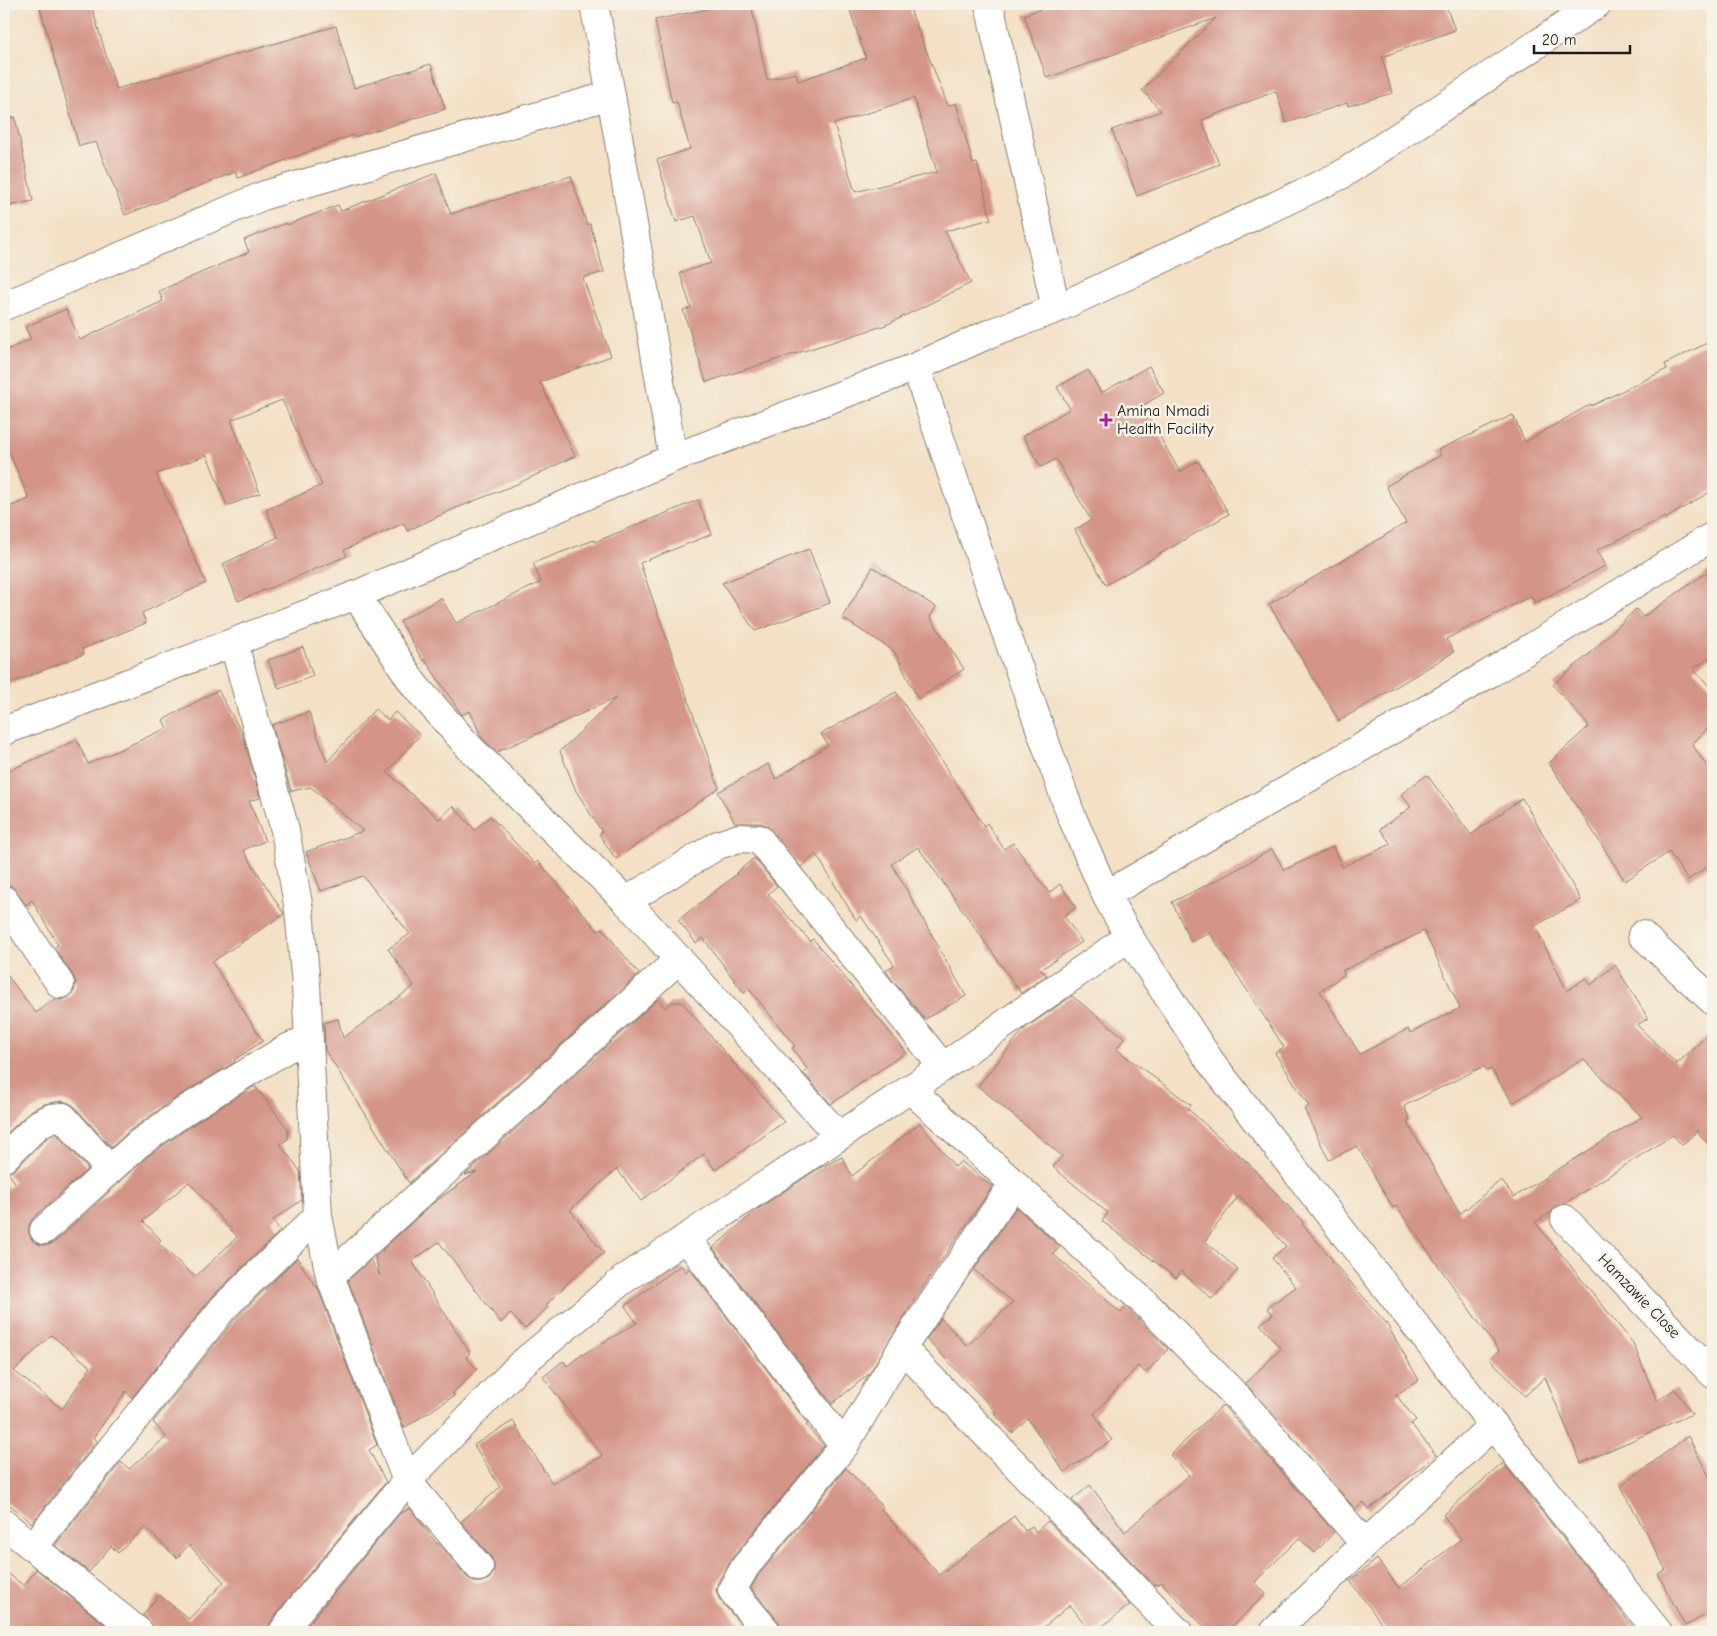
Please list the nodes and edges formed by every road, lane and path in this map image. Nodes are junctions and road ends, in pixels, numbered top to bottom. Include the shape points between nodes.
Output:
1 (594, 4) edge
2 (989, 4) edge
3 (1597, 4) edge
4 (611, 95) junction
5 (4, 306) edge
6 (1056, 309) junction
7 (916, 367) junction
8 (673, 458) junction
9 (1713, 536) edge
10 (356, 595) junction
11 (234, 644) junction
12 (4, 731) edge
13 (1106, 895) junction
14 (4, 900) edge
15 (626, 901) junction
16 (1642, 935) dead end
17 (1128, 937) junction
18 (679, 959) junction
19 (60, 984) dead end
20 (1713, 1001) edge
21 (308, 1039) junction
22 (943, 1067) junction
23 (910, 1089) junction
24 (839, 1136) junction
25 (4, 1158) edge
26 (110, 1170) junction
27 (1014, 1183) junction
28 (318, 1216) junction
29 (1565, 1219) dead end
30 (44, 1230) dead end
31 (686, 1238) junction
32 (330, 1276) junction
33 (902, 1348) junction
34 (1713, 1374) edge
35 (1493, 1425) junction
36 (844, 1446) junction
37 (407, 1481) junction
38 (4, 1524) edge
39 (1365, 1544) junction
40 (34, 1547) junction
41 (479, 1567) dead end
42 (140, 1632) edge
43 (283, 1632) edge
44 (767, 1632) edge
45 (1178, 1632) edge
46 (1274, 1632) edge
47 (1658, 1632) edge

1 - 4 street
2 - 6 street
3 - 6 street via 1341,175
4 - 5 street via 265,195
4 - 8 street
6 - 7 street via 993,332
7 - 8 street
7 - 13 street via 1071,815
8 - 10 street
9 - 13 street via 1490,673
10 - 11 street
10 - 15 street via 415,686 477,755
11 - 12 street
11 - 21 street via 285,830 300,910
13 - 17 street
14 - 19 street
15 - 18 street
15 - 22 street via 718,845 739,838 759,839
16 - 20 street
17 - 22 street
17 - 35 street via 1210,1061
18 - 24 street
18 - 32 street
21 - 26 street via 189,1108 138,1144
21 - 28 street
22 - 23 street
23 - 24 street
23 - 27 street
24 - 31 street
25 - 26 street via 39,1124 63,1117
26 - 30 street
27 - 33 street
27 - 39 street via 1147,1305 1245,1405
28 - 32 street
28 - 40 street via 224,1307
29 - 34 street, Hamzawie Close
31 - 36 street
31 - 37 street via 623,1280 520,1365
32 - 37 street
33 - 36 street
33 - 45 street
35 - 39 street
35 - 47 street
36 - 44 street via 744,1566 732,1590
37 - 41 street
37 - 43 street
38 - 40 street
39 - 46 street
40 - 42 street

